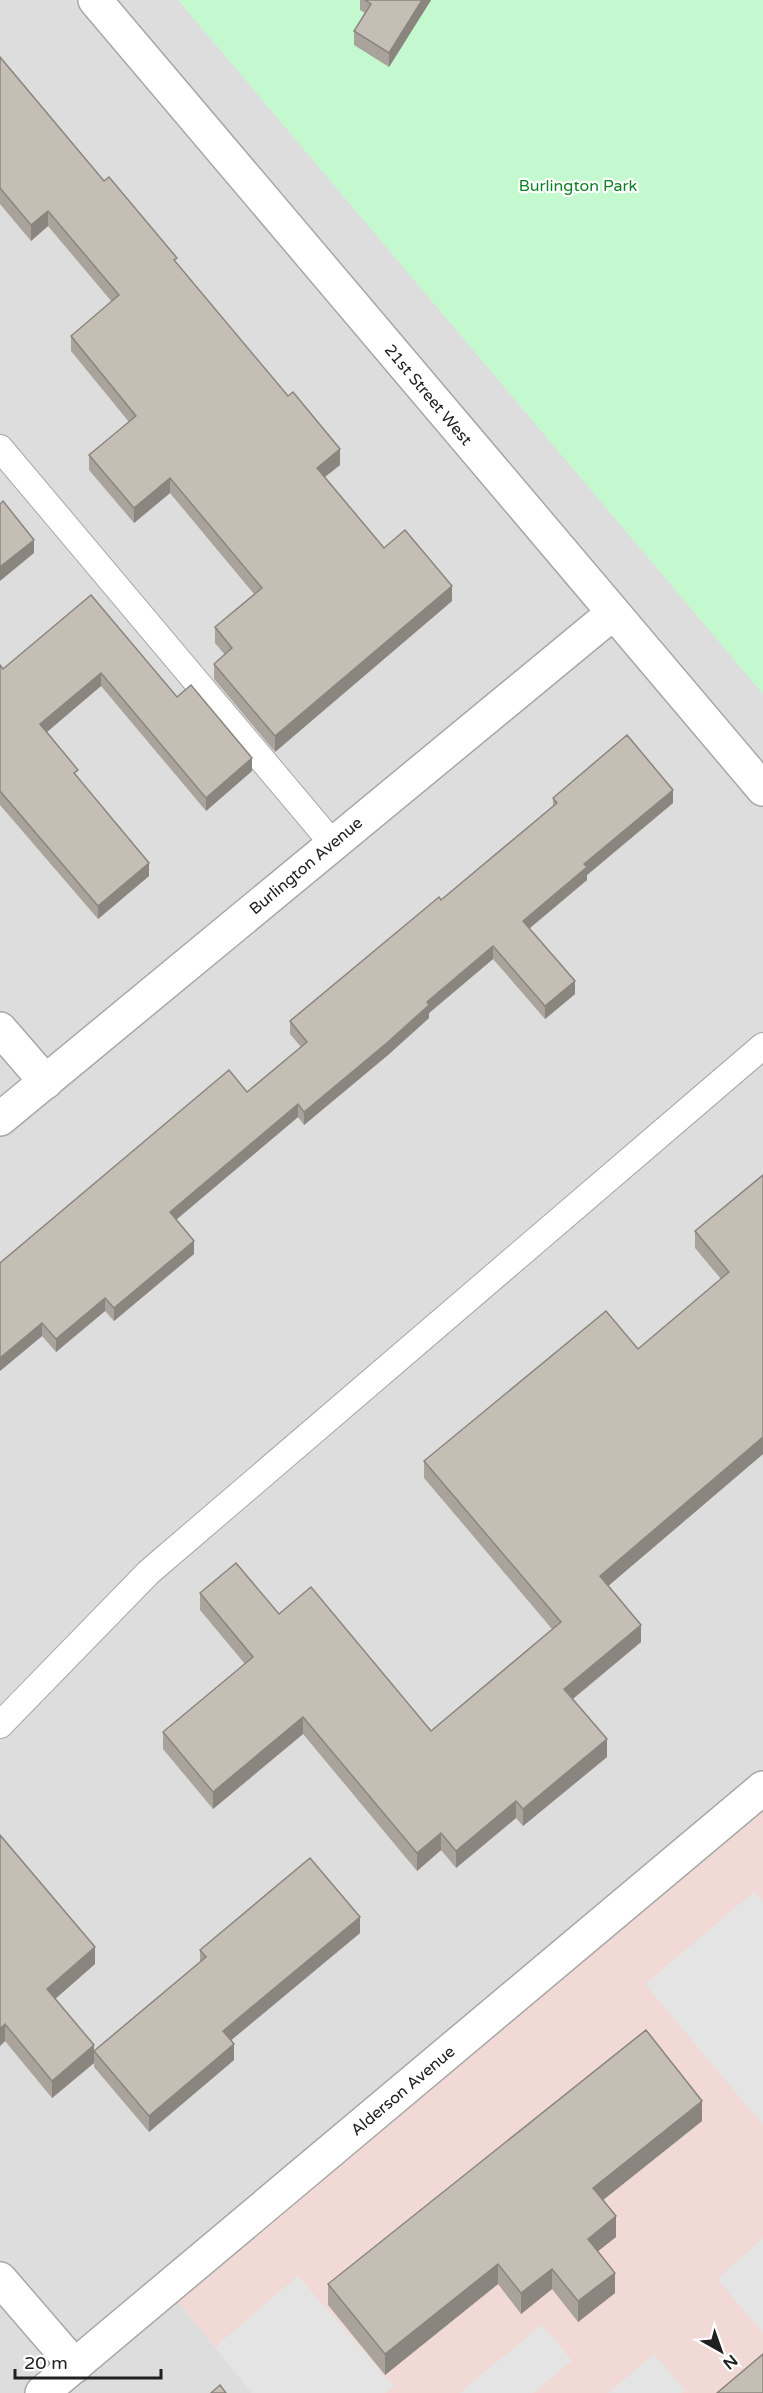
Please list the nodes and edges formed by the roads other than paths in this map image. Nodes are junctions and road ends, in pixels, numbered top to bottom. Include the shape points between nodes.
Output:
1 (95, 0) edge
2 (0, 448) edge
3 (612, 614) junction
4 (763, 789) edge
5 (333, 844) junction
6 (0, 1029) edge
7 (763, 1046) edge
8 (46, 1082) junction
9 (0, 1119) edge
10 (0, 1725) edge
11 (763, 1788) edge
12 (0, 2279) edge
13 (75, 2366) junction
14 (42, 2393) edge

1 - 3 street, 21st Street West
2 - 5 lane
3 - 4 street, 21st Street West
3 - 5 street, Burlington Avenue
5 - 8 street, Burlington Avenue
6 - 8 street
7 - 10 lane via 148,1572
8 - 9 street, Burlington Avenue
11 - 13 street, Alderson Avenue
12 - 13 street
13 - 14 street, Alderson Avenue

